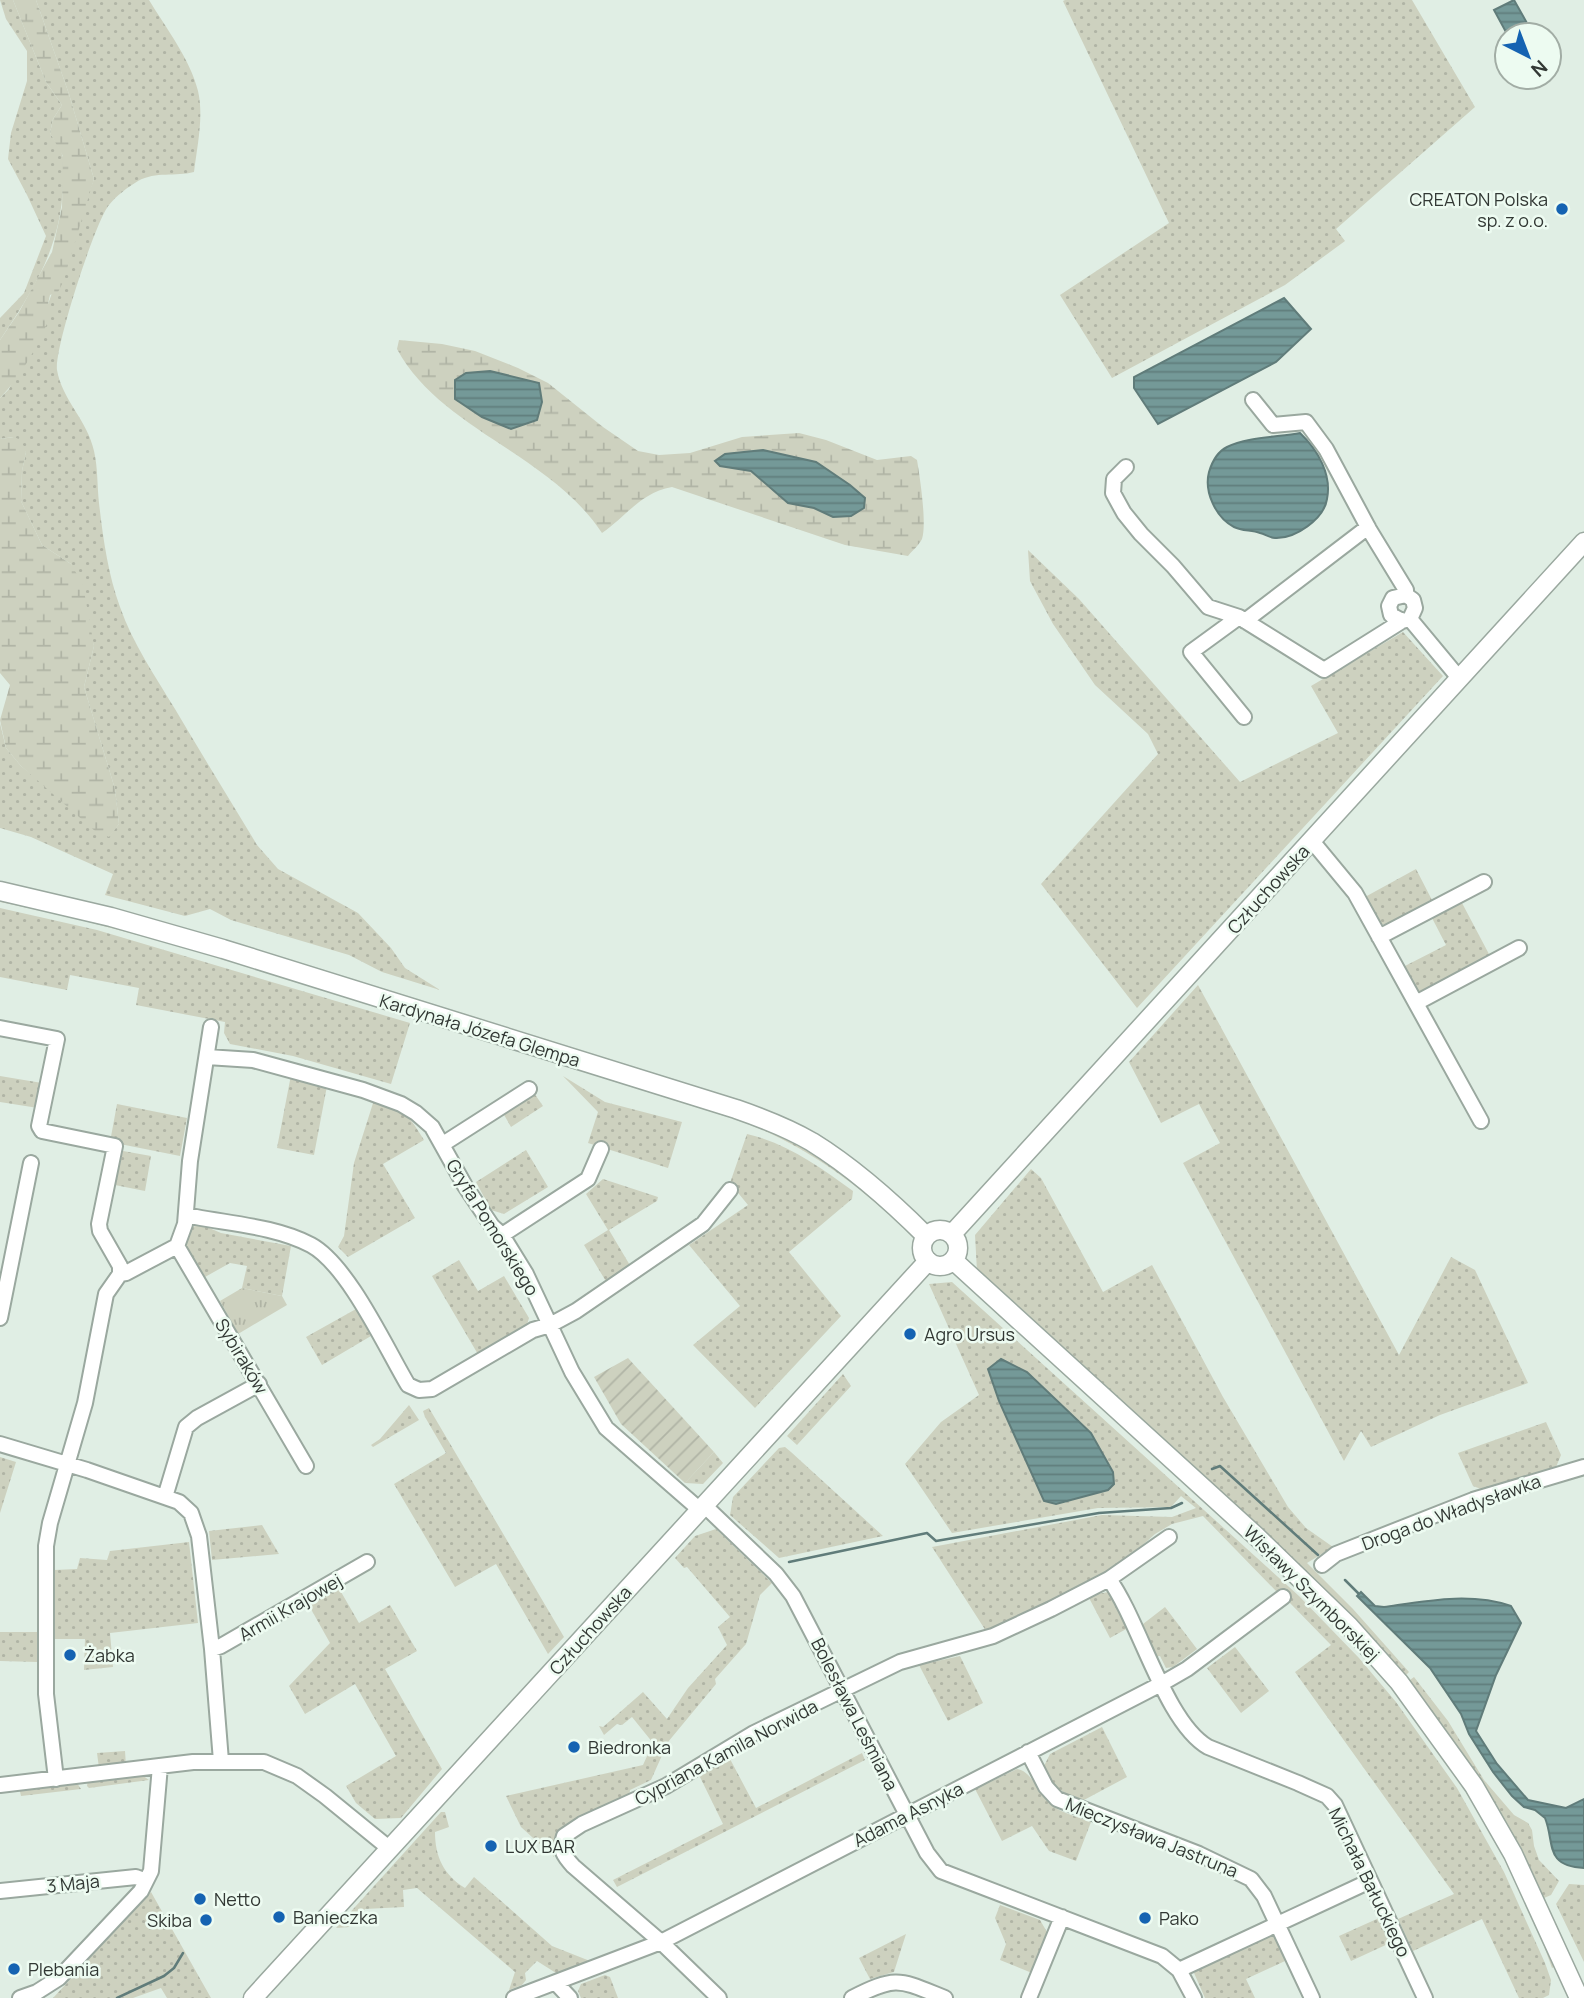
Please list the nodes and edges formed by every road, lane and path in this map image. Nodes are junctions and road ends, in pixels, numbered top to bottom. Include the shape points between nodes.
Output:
1 (1253, 400) dead end
2 (1126, 467) dead end
3 (1368, 527) junction
4 (1584, 542) edge
5 (1406, 595) junction
6 (1242, 619) junction
7 (1406, 620) junction
8 (1459, 678) junction
9 (1244, 717) dead end
10 (1312, 842) junction
11 (1484, 882) dead end
12 (0, 891) edge
13 (1379, 937) junction
14 (1519, 948) dead end
15 (1416, 1003) junction
16 (211, 1027) dead end
17 (0, 1028) edge
18 (207, 1057) junction
19 (530, 1089) dead end
20 (1481, 1121) dead end
21 (443, 1144) junction
22 (600, 1149) dead end
23 (31, 1163) dead end
24 (730, 1190) dead end
25 (186, 1217) junction
26 (952, 1234) junction
27 (502, 1235) junction
28 (926, 1236) junction
29 (177, 1246) junction
30 (953, 1260) junction
31 (928, 1261) junction
32 (120, 1274) junction
33 (2, 1298) edge
34 (0, 1318) edge
35 (550, 1325) junction
36 (258, 1384) junction
37 (0, 1444) edge
38 (67, 1464) junction
39 (306, 1466) dead end
40 (1584, 1467) edge
41 (165, 1497) junction
42 (703, 1508) junction
43 (1169, 1537) dead end
44 (368, 1562) dead end
45 (1321, 1565) dead end
46 (1110, 1579) junction
47 (1283, 1597) dead end
48 (212, 1649) junction
49 (1161, 1684) junction
50 (842, 1690) junction
51 (1028, 1752) junction
52 (220, 1761) junction
53 (159, 1766) junction
54 (56, 1779) junction
55 (0, 1785) edge
56 (906, 1815) junction
57 (390, 1849) junction
58 (146, 1881) junction
59 (1370, 1881) junction
60 (0, 1891) edge
61 (1062, 1917) junction
62 (1277, 1923) junction
63 (661, 1942) junction
64 (1179, 1970) junction
65 (556, 1983) junction
66 (1579, 1996) edge
67 (20, 1998) edge
68 (253, 1998) edge
69 (514, 1998) edge
70 (570, 1998) edge
71 (719, 1998) edge
72 (852, 1998) edge
73 (945, 1998) edge
74 (1029, 1998) edge
75 (1194, 1998) edge
76 (1312, 1998) edge
77 (1425, 1998) edge

1 - 3 street via 1273,425 1306,422
2 - 6 street via 1114,479 1113,493 1124,513 1208,607
3 - 5 street
3 - 6 street
4 - 8 main road, Człuchowska
5 - 7 street via 1415,604 1415,612
5 - 7 street via 1393,598 1389,606 1391,615
6 - 7 street via 1324,670
6 - 9 street via 1191,652
7 - 8 street
8 - 10 main road, Człuchowska
10 - 13 street via 1355,893
10 - 26 main road, Człuchowska
11 - 13 street
12 - 28 main road, Kardynała Józefa Glempa via 223,949 772,1122 831,1155
13 - 15 street
14 - 15 street
15 - 20 street
16 - 18 street
17 - 32 street via 57,1039 39,1126 44,1133 115,1146 99,1224
18 - 21 street, Gryfa Pomorskiego via 253,1060 363,1090 416,1113
18 - 25 street
19 - 21 street
21 - 27 street, Gryfa Pomorskiego via 465,1186
22 - 27 street via 588,1179
23 - 33 street
24 - 35 street via 703,1224
25 - 29 street
25 - 35 street via 286,1235 325,1255 345,1278 408,1385 419,1390 432,1389 533,1330
26 - 28 main road via 940,1230
26 - 30 main road via 958,1249
27 - 35 street, Gryfa Pomorskiego via 527,1274
28 - 31 main road via 922,1248
29 - 32 street
29 - 36 street, Sybiraków
30 - 31 main road via 942,1266
30 - 66 main road, Wisławy Szymborskiej via 1265,1544 1399,1682 1474,1786 1513,1854
31 - 42 main road, Człuchowska
32 - 38 street via 106,1293 85,1403
33 - 34 street
35 - 42 street, Gryfa Pomorskiego via 607,1429
36 - 39 street, Sybiraków
36 - 41 street via 186,1427
37 - 38 street, Armii Krajowej
38 - 41 street, Armii Krajowej
38 - 54 street via 46,1546 46,1694
40 - 45 street, Droga do Władysławka via 1473,1500
41 - 48 street, Armii Krajowej via 186,1507 198,1529
42 - 50 street, Bolesława Leśmiana via 776,1574 793,1596
42 - 57 main road, Człuchowska
43 - 46 street, Cypriana Kamila Norwida
44 - 48 street, Armii Krajowej
46 - 49 street, Michała Bałuckiego
46 - 50 street, Cypriana Kamila Norwida via 993,1636 900,1662
47 - 49 street, Adama Asnyka
48 - 52 street, Armii Krajowej
49 - 51 street, Adama Asnyka
49 - 59 street, Michała Bałuckiego via 1195,1740 1327,1796
50 - 56 street, Bolesława Leśmiana
50 - 63 street, Cypriana Kamila Norwida via 754,1733 666,1786 569,1831 562,1853
51 - 56 street, Adama Asnyka
51 - 62 street, Mieczysława Jastruna via 1057,1798 1246,1875 1264,1896
52 - 53 street
52 - 57 street via 264,1762 297,1776
53 - 54 street
53 - 58 street via 151,1871
54 - 55 street
56 - 61 street, Bolesława Leśmiana via 941,1871
56 - 63 street, Adama Asnyka
57 - 68 main road, Człuchowska
58 - 60 street, 3 Maja via 136,1877
58 - 67 street via 65,1973
59 - 62 street
59 - 77 street, Michała Bałuckiego
61 - 64 street, Bolesława Leśmiana via 1150,1950
61 - 74 street
62 - 64 street
62 - 76 street, Mieczysława Jastruna
63 - 65 street, Adama Asnyka
63 - 71 street
64 - 75 street, Bolesława Leśmiana
65 - 69 street, Adama Asnyka
65 - 70 street
72 - 73 street via 892,1981

